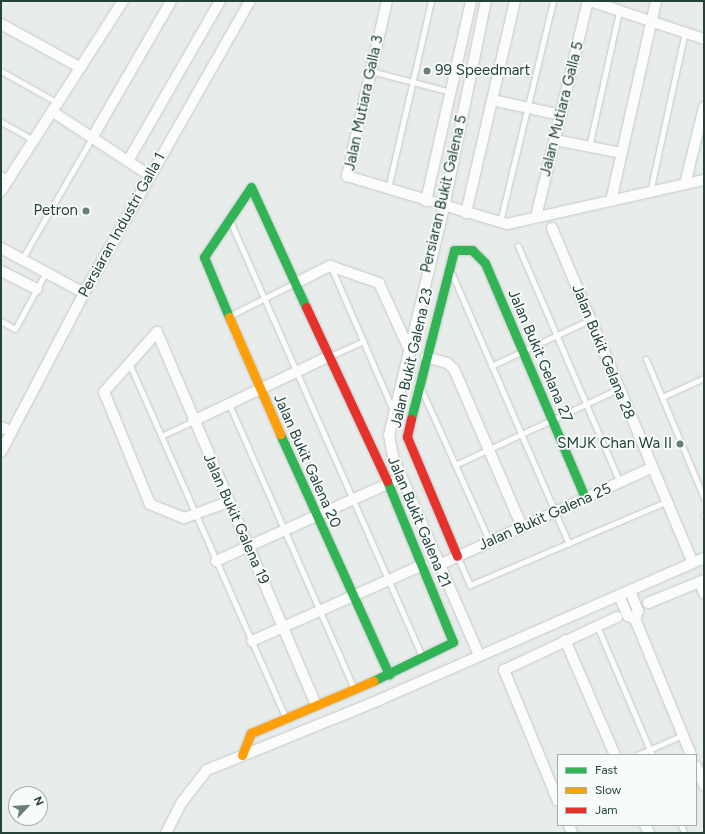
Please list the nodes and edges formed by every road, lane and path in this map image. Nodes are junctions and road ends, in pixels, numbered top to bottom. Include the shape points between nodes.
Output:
1 (123, 1) edge
2 (171, 1) edge
3 (220, 1) edge
4 (250, 1) edge
5 (387, 1) edge
6 (431, 1) edge
7 (472, 1) edge
8 (486, 1) edge
9 (515, 1) edge
10 (552, 1) edge
11 (589, 1) edge
12 (656, 1) edge
13 (619, 12) junction
14 (649, 20) junction
15 (1, 24) edge
16 (685, 32) junction
17 (704, 39) edge
18 (81, 68) junction
19 (1, 71) edge
20 (371, 71) junction
21 (412, 83) junction
22 (452, 92) junction
23 (492, 100) junction
24 (59, 103) junction
25 (704, 107) edge
26 (528, 108) junction
27 (53, 112) junction
28 (561, 115) junction
29 (1, 122) edge
30 (92, 138) junction
31 (34, 140) junction
32 (555, 140) junction
33 (589, 147) junction
34 (621, 153) junction
35 (128, 161) junction
36 (5, 176) edge
37 (150, 176) junction
38 (704, 180) edge
39 (685, 184) junction
40 (388, 189) junction
41 (1, 191) edge
42 (650, 192) junction
43 (426, 201) junction
44 (611, 201) junction
45 (444, 207) junction
46 (466, 213) junction
47 (228, 217) junction
48 (536, 218) junction
49 (500, 222) junction
50 (552, 228) dead end
51 (518, 246) dead end
52 (1, 248) edge
53 (451, 253) joint
54 (22, 259) junction
55 (330, 266) junction
56 (448, 266) junction
57 (1, 271) edge
58 (46, 272) junction
59 (296, 283) junction
60 (37, 290) junction
61 (84, 293) junction
62 (262, 299) junction
63 (228, 317) junction
64 (589, 320) junction
65 (1, 321) edge
66 (556, 334) junction
67 (362, 342) junction
68 (408, 347) junction
69 (522, 349) junction
70 (330, 356) junction
71 (426, 357) junction
72 (646, 359) dead end
73 (129, 363) junction
74 (491, 366) junction
75 (296, 372) junction
76 (704, 378) edge
77 (418, 383) junction
78 (260, 389) junction
79 (618, 390) junction
80 (662, 397) junction
81 (229, 404) junction
82 (586, 404) junction
83 (394, 411) junction
84 (552, 419) junction
85 (193, 421) junction
86 (1, 426) edge
87 (12, 432) junction
88 (521, 433) junction
89 (161, 436) junction
90 (488, 449) junction
91 (1, 452) edge
92 (455, 465) junction
93 (651, 468) junction
94 (401, 477) junction
95 (620, 482) junction
96 (388, 484) junction
97 (585, 498) junction
98 (704, 498) edge
99 (353, 500) junction
100 (228, 502) junction
101 (666, 502) junction
102 (555, 512) junction
103 (195, 516) junction
104 (317, 516) junction
105 (522, 527) junction
106 (286, 531) junction
107 (490, 542) junction
108 (569, 544) junction
109 (249, 547) junction
110 (457, 556) junction
111 (704, 558) edge
112 (216, 561) junction
113 (693, 563) junction
114 (423, 565) junction
115 (439, 565) junction
116 (388, 580) junction
117 (702, 581) edge
118 (630, 591) junction
119 (704, 593) edge
120 (619, 595) junction
121 (353, 596) junction
122 (648, 603) dead end
123 (320, 611) junction
124 (616, 617) dead end
125 (635, 619) junction
126 (597, 626) junction
127 (282, 627) junction
128 (565, 640) junction
129 (252, 641) junction
130 (479, 654) junction
131 (423, 658) junction
132 (389, 674) junction
133 (354, 689) junction
134 (316, 705) junction
135 (285, 718) junction
136 (683, 735) junction
137 (650, 749) junction
138 (615, 754) edge
139 (639, 754) edge
140 (652, 754) edge
141 (691, 754) edge
142 (242, 756) junction
143 (697, 768) edge
144 (704, 785) edge
145 (556, 790) edge
146 (166, 833) edge

1 - 18 street
2 - 30 street
3 - 35 street
4 - 37 street, Persiaran Industri Galla 1
5 - 20 street, Jalan Mutiara Galla 3
6 - 21 lane
7 - 22 street
8 - 45 street, Persiaran Bukit Galena 5
9 - 23 street
10 - 26 lane
11 - 13 street
11 - 28 street, Jalan Mutiara Galla 5
12 - 14 street
13 - 14 street
13 - 33 lane
14 - 16 street
14 - 34 street
15 - 18 street
16 - 17 street
16 - 42 lane
18 - 24 street
19 - 24 lane
20 - 21 lane
20 - 40 street, Jalan Mutiara Galla 3 via 347,176
21 - 22 lane
21 - 40 lane
22 - 43 street
23 - 26 street
23 - 46 street
24 - 27 street
25 - 39 street
26 - 28 street
26 - 49 lane
27 - 30 street
27 - 31 street
28 - 32 street, Jalan Mutiara Galla 5
29 - 31 lane
30 - 35 street
30 - 54 lane
31 - 36 street
32 - 33 street
32 - 48 street, Jalan Mutiara Galla 5
33 - 34 street
34 - 44 street
35 - 37 street
36 - 41 street
37 - 61 street, Persiaran Industri Galla 1
38 - 39 street
39 - 42 street
40 - 43 street, Jalan Mutiara Galla 3
42 - 44 street
43 - 45 street, Jalan Mutiara Galla 3
44 - 48 street
45 - 46 street, Jalan Mutiara Galla 3
45 - 68 street, Persiaran Bukit Galena 5
46 - 49 street, Jalan Mutiara Galla 3
47 - 59 street, Jalan Bukit Galena 21 via 249,189 255,189
47 - 62 lane
47 - 63 street, Jalan Bukit Galena 20 via 204,257
48 - 49 street
50 - 64 street, Jalan Bukit Gelana 28
51 - 66 lane
52 - 54 street
53 - 56 street, Jalan Bukit Galena 23
53 - 69 street, Jalan Bukit Gelana 27 via 464,248 480,256
54 - 58 street
55 - 59 street
55 - 67 lane
55 - 68 street via 379,283
56 - 71 street, Jalan Bukit Galena 23
56 - 74 lane
57 - 60 street
58 - 60 lane
58 - 61 street
59 - 62 lane
59 - 70 street, Jalan Bukit Galena 21
60 - 65 lane via 15,330
61 - 87 street, Persiaran Industri Galla 1
62 - 63 lane
62 - 75 lane
63 - 78 street, Jalan Bukit Galena 20
64 - 66 lane
64 - 79 street, Jalan Bukit Gelana 28
66 - 69 lane
66 - 82 lane
67 - 70 lane
67 - 83 lane
68 - 83 street, Persiaran Bukit Galena 5
69 - 74 lane
69 - 84 street, Jalan Bukit Gelana 27
70 - 75 street
70 - 96 street, Jalan Bukit Galena 21
71 - 77 street, Jalan Bukit Galena 23
71 - 90 street via 452,366
72 - 80 lane
73 - 85 street, Jalan Bukit Galena 19 via 157,332
73 - 89 lane
73 - 103 street via 104,392 150,504 184,518
74 - 88 lane
75 - 78 street
75 - 99 lane
76 - 80 lane
77 - 92 lane
77 - 110 street, Jalan Bukit Galena 23 via 407,430 408,445
78 - 81 street
78 - 104 street, Jalan Bukit Galena 20
79 - 82 lane
79 - 93 street, Jalan Bukit Gelana 28
80 - 98 lane
81 - 85 street
81 - 106 lane
82 - 84 lane
82 - 95 lane
83 - 94 street, Persiaran Bukit Galena 5 via 389,435
84 - 88 lane
84 - 97 street, Jalan Bukit Gelana 27
85 - 89 lane
85 - 100 street, Jalan Bukit Galena 19
86 - 87 street
87 - 91 street, Persiaran Industri Galla 1
88 - 90 lane
88 - 102 lane
89 - 103 lane
90 - 92 lane
90 - 105 street
92 - 107 lane
93 - 95 street, Jalan Bukit Galena 25
93 - 101 street, Jalan Bukit Gelana 28
94 - 96 street
94 - 115 street, Persiaran Bukit Galena 5
95 - 97 street, Jalan Bukit Galena 25
96 - 99 street
96 - 114 street, Jalan Bukit Galena 21
97 - 102 street, Jalan Bukit Galena 25
99 - 104 street
99 - 116 lane
100 - 103 street
100 - 109 street, Jalan Bukit Galena 19
101 - 108 lane
101 - 113 street, Jalan Bukit Gelana 28
102 - 105 street, Jalan Bukit Galena 25
102 - 108 lane
103 - 112 lane
104 - 106 street
104 - 121 street, Jalan Bukit Galena 20
105 - 107 street, Jalan Bukit Galena 25
106 - 109 street
106 - 123 lane
107 - 110 street, Jalan Bukit Galena 25
108 - 110 lane via 470,585
109 - 112 street
109 - 127 street, Jalan Bukit Galena 19
110 - 115 street, Jalan Bukit Galena 25
111 - 113 street
112 - 129 lane
113 - 118 street
114 - 116 street
114 - 131 street, Jalan Bukit Galena 21 via 453,642
115 - 130 street, Persiaran Bukit Galena 5
116 - 121 street
116 - 131 lane
117 - 119 street
117 - 122 street
118 - 120 street
118 - 125 street via 638,611
120 - 125 street via 628,616
120 - 130 street
121 - 123 street
121 - 132 street, Jalan Bukit Galena 20
123 - 127 street
123 - 133 lane
124 - 126 street
125 - 136 street
126 - 128 street
126 - 137 lane
127 - 129 street
127 - 134 street, Jalan Bukit Galena 19
128 - 138 street
128 - 145 street via 504,670
129 - 135 lane
130 - 142 street via 379,700
131 - 132 street, Jalan Bukit Galena 21
132 - 133 street, Jalan Bukit Galena 21
133 - 134 street, Jalan Bukit Galena 21
134 - 135 street, Jalan Bukit Galena 21
135 - 142 street, Jalan Bukit Galena 21 via 248,735
136 - 137 lane
136 - 141 street
137 - 139 lane
137 - 140 lane
142 - 146 street via 208,770 197,779
143 - 144 street

